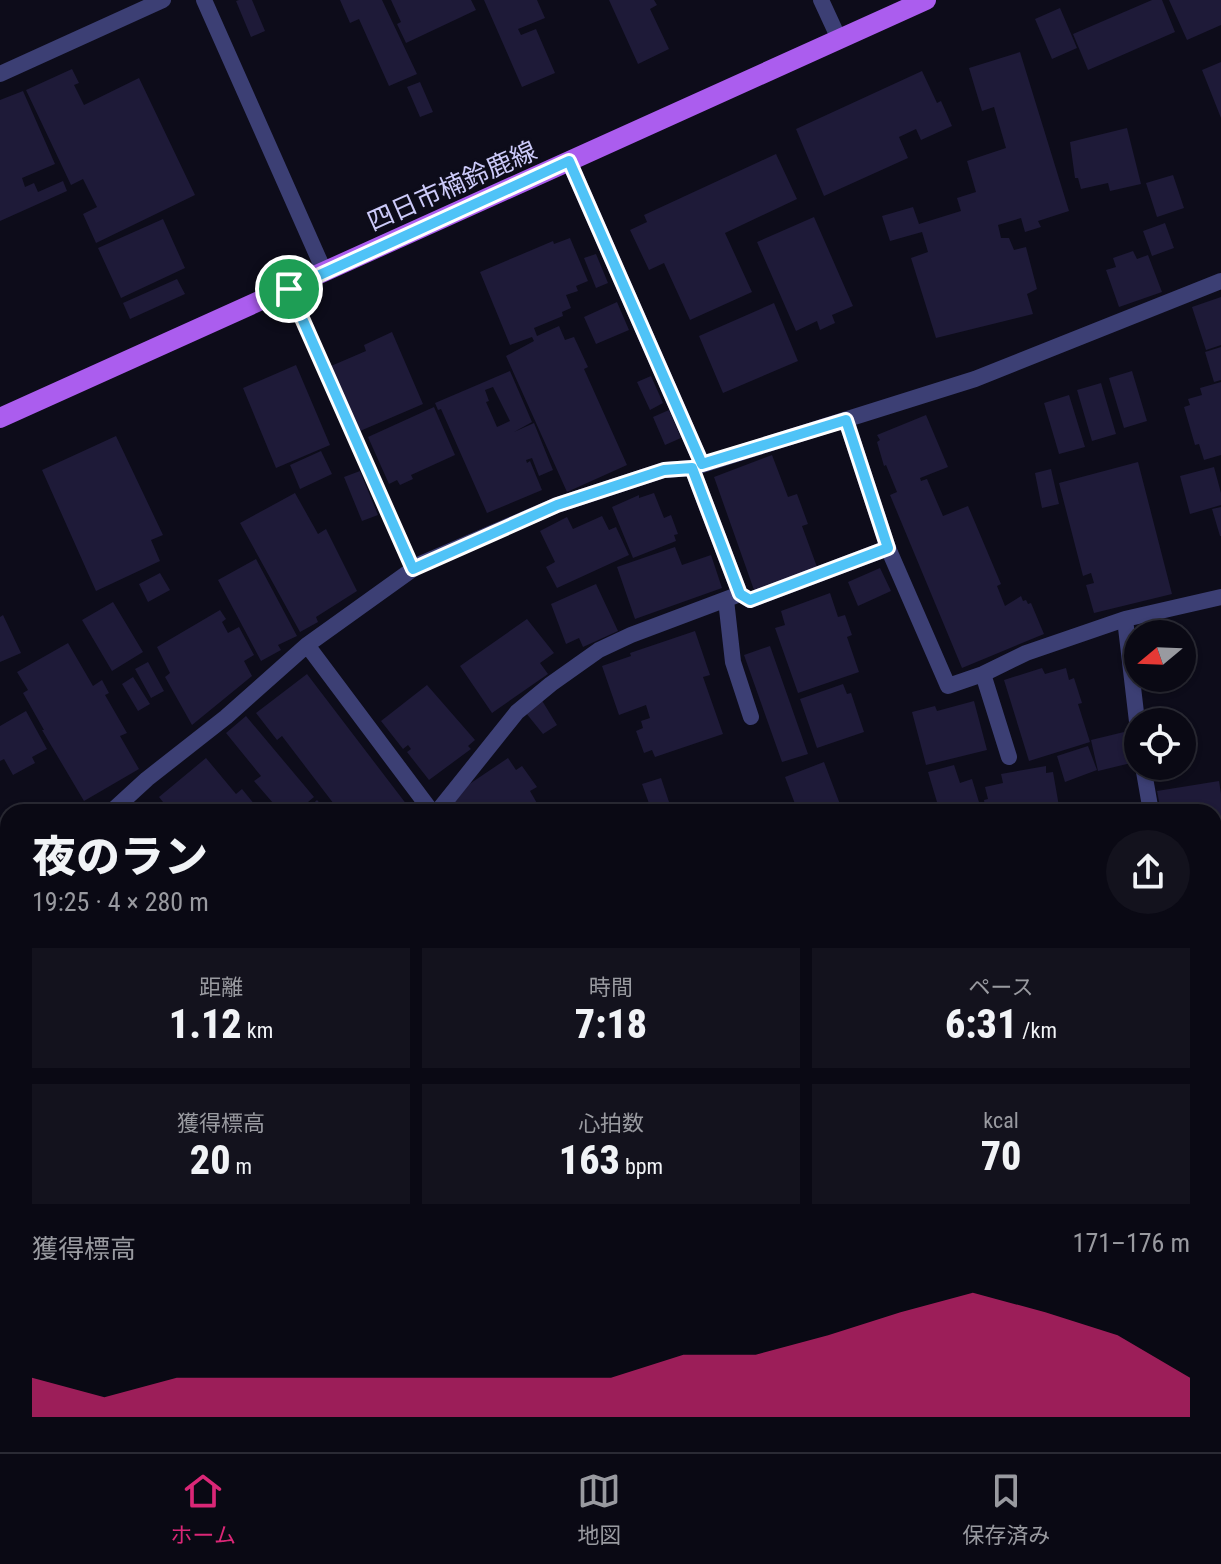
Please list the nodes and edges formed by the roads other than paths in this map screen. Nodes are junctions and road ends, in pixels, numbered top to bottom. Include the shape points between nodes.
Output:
1 (163, 0) edge
2 (204, 0) edge
3 (821, 0) edge
4 (926, 0) edge
5 (839, 39) junction
6 (0, 74) edge
7 (569, 161) junction
8 (325, 273) junction
9 (1221, 281) edge
10 (0, 418) edge
11 (846, 420) junction
12 (697, 466) junction
13 (888, 548) junction
14 (1221, 597) edge
15 (739, 598) junction
16 (1125, 619) junction
17 (307, 645) junction
18 (983, 674) junction
19 (1135, 708) edge
20 (751, 717) dead end
21 (1009, 757) dead end
22 (1145, 780) edge
23 (120, 804) edge
24 (428, 804) edge
25 (441, 804) edge
26 (1150, 804) edge

1 - 6 street
2 - 8 street
3 - 5 street
4 - 5 main road, 四日市楠鈴鹿線
5 - 7 main road, 四日市楠鈴鹿線
7 - 8 main road, 四日市楠鈴鹿線
7 - 12 street
8 - 10 main road, 四日市楠鈴鹿線
9 - 11 street via 975,379
11 - 12 street
11 - 13 street
12 - 15 street
12 - 17 street via 664,470 557,505 413,569
13 - 15 street
13 - 18 street via 948,686
14 - 16 street
15 - 20 street via 733,662
15 - 25 street via 599,650 517,712
16 - 18 street via 1026,653
16 - 19 street
17 - 23 street
17 - 24 street
18 - 21 street
22 - 26 street

